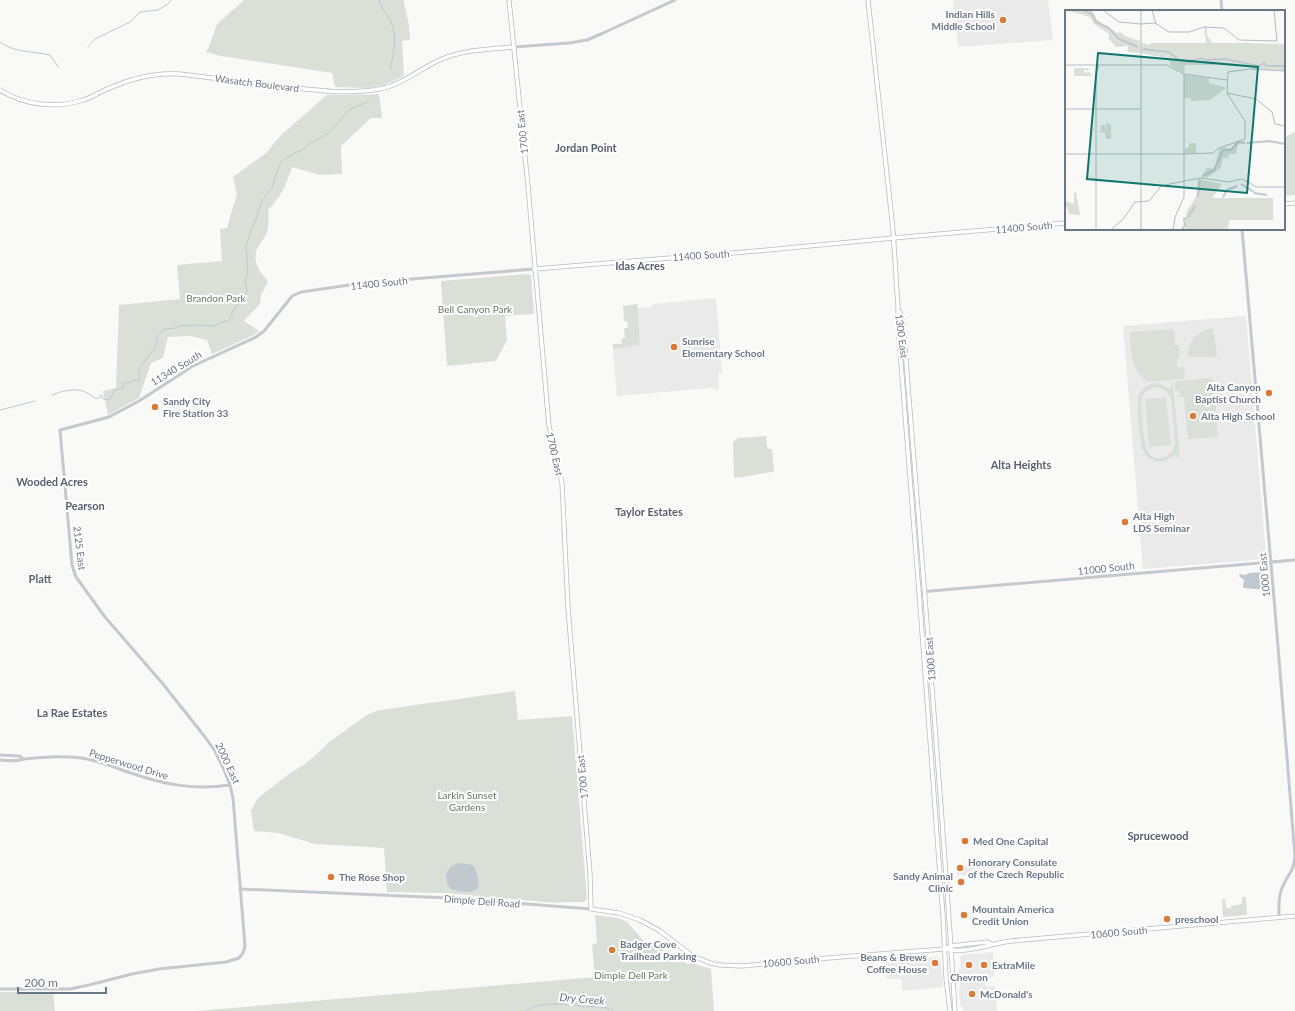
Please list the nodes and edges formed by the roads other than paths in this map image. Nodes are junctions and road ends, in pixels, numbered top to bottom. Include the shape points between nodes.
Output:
1 (509, 0) edge
2 (675, 0) edge
3 (868, 0) edge
4 (1221, 0) edge
5 (1222, 10) edge
6 (514, 47) junction
7 (0, 90) edge
8 (1295, 203) edge
9 (1285, 204) edge
10 (1065, 223) edge
11 (1242, 230) edge
12 (893, 238) junction
13 (534, 269) junction
14 (898, 307) junction
15 (237, 346) joint
16 (60, 430) joint
17 (1295, 560) edge
18 (1271, 562) junction
19 (919, 592) junction
20 (924, 592) junction
21 (116, 631) joint
22 (928, 716) junction
23 (936, 745) junction
24 (0, 755) edge
25 (23, 758) junction
26 (0, 760) edge
27 (230, 785) junction
28 (240, 889) junction
29 (591, 909) junction
30 (1295, 916) edge
31 (1279, 917) junction
32 (992, 944) junction
33 (951, 946) junction
34 (944, 949) junction
35 (951, 951) junction
36 (710, 963) joint
37 (0, 989) edge
38 (950, 1011) edge
39 (955, 1011) edge

1 - 6 main road, 1700 East
2 - 6 street via 587,40
3 - 12 main road, 1300 East
4 - 5 street
6 - 7 main road, Wasatch Boulevard via 450,56 402,82 367,91 316,90 167,73 136,78 85,100 65,104 32,103
6 - 13 main road, 1700 East
8 - 9 main road
10 - 12 main road, 11400 South
11 - 18 street, 1000 East
12 - 13 main road, 11400 South
12 - 14 main road, 1300 East
13 - 15 street, 11400 South via 363,283 306,291 292,296 260,334
13 - 29 main road, 1700 East via 549,426 562,483 568,608
14 - 19 main road, 1300 East
14 - 20 main road, 1300 East via 902,323
15 - 16 street, 11340 South via 199,362 105,419
16 - 21 street, 2125 East via 73,570
17 - 18 street, 11000 South
18 - 20 street, 11000 South
18 - 31 street, 1000 East via 1295,856 1293,867 1281,890
19 - 20 street, 11000 South
19 - 22 main road, 1300 East
20 - 23 main road, 1300 East
21 - 27 street, 2000 East via 167,688 205,737 219,759
22 - 23 main road via 932,719
22 - 34 main road, 1300 East
23 - 33 main road, 1300 East
24 - 25 street, Pepperwood Drive
25 - 26 street, Pepperwood Drive via 14,761
25 - 27 street, Pepperwood Drive via 59,756 87,759 177,786 198,788
27 - 28 street, 2000 East via 235,811
28 - 29 street, Dimple Dell Road via 449,898
28 - 37 street, 2000 East via 245,946 239,958 232,961 159,969 78,988
29 - 36 main road, Dimple Dell Road via 619,913 640,920 660,931 687,952
30 - 31 main road, 10600 South
31 - 32 main road, 10600 South
32 - 33 main road, 10600 South via 987,942
32 - 35 main road, 10600 South
33 - 34 main road, 10600 South
33 - 35 main road, 1300 East
34 - 35 main road, 10600 South
34 - 36 main road, 10600 South via 736,966
34 - 38 main road, 1300 East
35 - 39 main road, 1300 East

